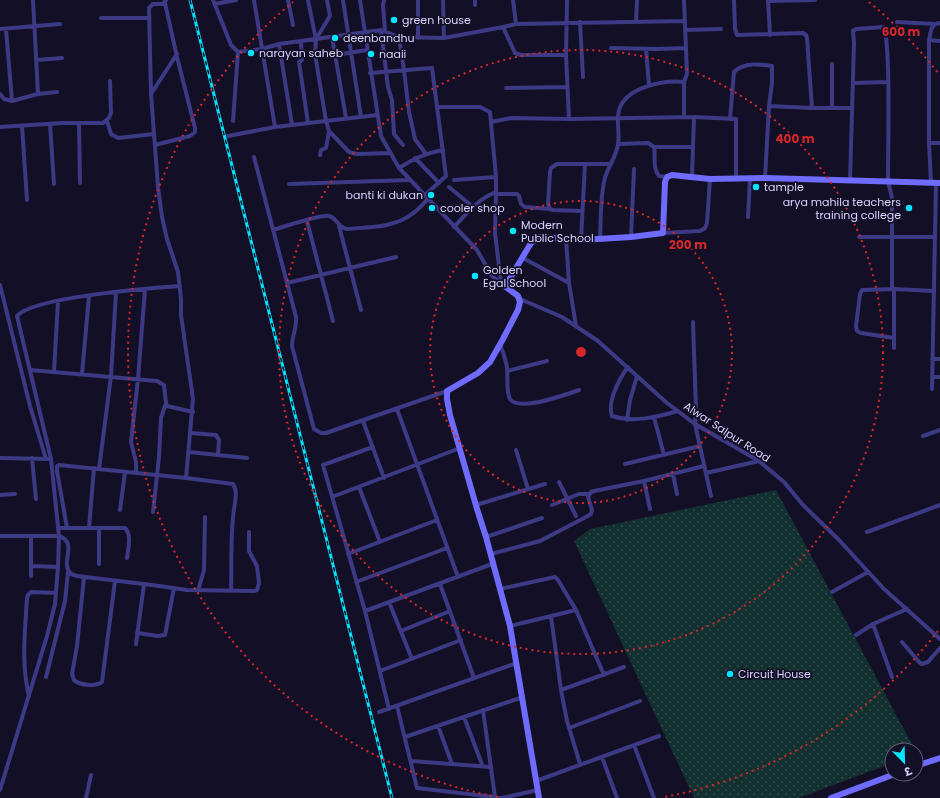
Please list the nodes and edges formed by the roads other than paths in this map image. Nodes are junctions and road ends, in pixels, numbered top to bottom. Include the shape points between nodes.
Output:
1 (32, 0) edge
2 (236, 0) edge
3 (254, 0) edge
4 (288, 0) edge
5 (308, 0) edge
6 (327, 0) edge
7 (343, 0) edge
8 (360, 0) edge
9 (384, 0) edge
10 (418, 0) edge
11 (443, 0) edge
12 (475, 0) edge
13 (513, 0) edge
14 (567, 0) edge
15 (637, 0) edge
16 (684, 0) edge
17 (734, 0) edge
18 (768, 0) edge
19 (815, 0) edge
20 (166, 1) edge
21 (214, 2) edge
22 (475, 5) dead end
23 (101, 18) dead end
24 (149, 18) junction
25 (685, 21) junction
26 (566, 22) junction
27 (580, 22) junction
28 (636, 22) junction
29 (897, 22) dead end
30 (938, 23) edge
31 (60, 24) dead end
32 (516, 24) junction
33 (293, 25) dead end
34 (34, 26) junction
35 (503, 27) junction
36 (721, 28) dead end
37 (0, 29) edge
38 (6, 29) junction
39 (383, 30) junction
40 (685, 30) junction
41 (364, 32) junction
42 (348, 34) junction
43 (770, 35) junction
44 (332, 37) junction
45 (399, 37) junction
46 (418, 38) junction
47 (444, 38) junction
48 (316, 40) junction
49 (929, 40) junction
50 (940, 41) edge
51 (301, 42) junction
52 (279, 44) junction
53 (611, 48) dead end
54 (686, 48) junction
55 (262, 49) junction
56 (646, 49) junction
57 (367, 50) junction
58 (238, 52) junction
59 (351, 52) junction
60 (177, 54) junction
61 (336, 55) junction
62 (566, 55) junction
63 (62, 58) dead end
64 (37, 60) junction
65 (832, 64) dead end
66 (404, 70) junction
67 (386, 71) junction
68 (370, 73) junction
69 (582, 77) dead end
70 (110, 81) dead end
71 (684, 82) junction
72 (888, 82) junction
73 (853, 83) junction
74 (649, 85) junction
75 (567, 86) junction
76 (506, 88) dead end
77 (57, 92) dead end
78 (0, 94) edge
79 (38, 94) junction
80 (151, 94) junction
81 (12, 101) junction
82 (768, 106) junction
83 (438, 107) junction
84 (812, 108) junction
85 (832, 108) junction
86 (852, 108) junction
87 (377, 114) junction
88 (361, 116) junction
89 (684, 117) junction
90 (694, 117) junction
91 (346, 118) junction
92 (617, 118) junction
93 (570, 119) junction
94 (730, 119) junction
95 (107, 121) junction
96 (234, 121) dead end
97 (326, 121) junction
98 (491, 122) junction
99 (79, 123) junction
100 (308, 123) junction
101 (50, 124) junction
102 (292, 125) junction
103 (22, 126) junction
104 (0, 127) edge
105 (275, 127) junction
106 (329, 131) junction
107 (154, 134) junction
108 (228, 136) dead end
109 (929, 143) junction
110 (940, 143) edge
111 (618, 144) junction
112 (155, 145) junction
113 (403, 145) dead end
114 (654, 147) junction
115 (693, 147) junction
116 (443, 150) junction
117 (390, 153) junction
118 (426, 154) junction
119 (320, 155) dead end
120 (254, 158) dead end
121 (415, 158) junction
122 (585, 164) junction
123 (610, 164) junction
124 (399, 168) junction
125 (634, 169) dead end
126 (496, 177) junction
127 (667, 177) junction
128 (692, 177) junction
129 (765, 178) junction
130 (710, 179) junction
131 (736, 179) junction
132 (750, 179) junction
133 (409, 180) junction
134 (454, 180) dead end
135 (850, 181) junction
136 (888, 181) junction
137 (80, 183) dead end
138 (438, 183) junction
139 (936, 183) edge
140 (54, 184) dead end
141 (288, 184) dead end
142 (449, 187) dead end
143 (496, 193) junction
144 (426, 197) junction
145 (27, 200) dead end
146 (473, 207) junction
147 (550, 209) junction
148 (582, 211) junction
149 (748, 217) dead end
150 (307, 221) junction
151 (338, 225) junction
152 (938, 225) edge
153 (454, 227) junction
154 (273, 230) junction
155 (663, 232) junction
156 (631, 237) junction
157 (859, 237) dead end
158 (892, 237) junction
159 (935, 238) junction
160 (566, 239) junction
161 (600, 239) junction
162 (581, 240) junction
163 (396, 257) dead end
164 (523, 258) junction
165 (349, 268) junction
166 (321, 274) junction
167 (287, 282) junction
168 (570, 283) junction
169 (0, 285) edge
170 (504, 285) junction
171 (180, 286) junction
172 (145, 289) junction
173 (893, 289) junction
174 (934, 291) junction
175 (116, 292) junction
176 (89, 296) junction
177 (520, 299) junction
178 (58, 301) junction
179 (361, 310) dead end
180 (332, 322) dead end
181 (693, 322) dead end
182 (576, 326) junction
183 (894, 338) junction
184 (500, 344) junction
185 (894, 348) dead end
186 (932, 359) junction
187 (940, 359) edge
188 (547, 361) dead end
189 (628, 367) junction
190 (30, 370) junction
191 (508, 370) junction
192 (54, 372) junction
193 (82, 374) junction
194 (110, 376) junction
195 (637, 376) junction
196 (932, 377) junction
197 (940, 377) edge
198 (138, 379) junction
199 (932, 389) dead end
200 (579, 390) dead end
201 (447, 391) junction
202 (166, 403) junction
203 (397, 409) junction
204 (678, 411) junction
205 (193, 412) junction
206 (654, 417) junction
207 (627, 420) junction
208 (363, 421) junction
209 (695, 424) junction
210 (940, 430) edge
211 (191, 433) junction
212 (923, 436) dead end
213 (700, 446) junction
214 (373, 448) junction
215 (460, 448) junction
216 (516, 450) dead end
217 (189, 452) junction
218 (218, 455) junction
219 (664, 455) junction
220 (0, 458) edge
221 (32, 458) junction
222 (247, 458) dead end
223 (48, 459) junction
224 (759, 461) junction
225 (625, 464) dead end
226 (418, 465) junction
227 (704, 466) junction
228 (94, 468) junction
229 (99, 469) junction
230 (125, 472) junction
231 (136, 472) junction
232 (706, 473) junction
233 (672, 474) junction
234 (158, 475) junction
235 (186, 478) junction
236 (384, 478) junction
237 (644, 481) junction
238 (559, 482) dead end
239 (545, 484) dead end
240 (359, 487) junction
241 (528, 489) junction
242 (16, 494) dead end
243 (589, 494) junction
244 (677, 494) dead end
245 (0, 495) edge
246 (711, 496) dead end
247 (332, 497) junction
248 (36, 499) dead end
249 (567, 499) junction
250 (476, 505) junction
251 (552, 505) dead end
252 (940, 505) edge
253 (650, 509) dead end
254 (120, 510) dead end
255 (153, 512) dead end
256 (576, 516) dead end
257 (205, 517) dead end
258 (542, 518) dead end
259 (437, 520) junction
260 (58, 528) junction
261 (67, 528) junction
262 (89, 528) junction
263 (99, 528) junction
264 (248, 532) dead end
265 (867, 532) dead end
266 (0, 536) edge
267 (32, 536) junction
268 (59, 536) junction
269 (486, 537) junction
270 (380, 542) junction
271 (447, 548) junction
272 (348, 554) junction
273 (491, 554) junction
274 (127, 558) dead end
275 (99, 564) dead end
276 (492, 564) junction
277 (32, 566) junction
278 (58, 567) junction
279 (68, 572) junction
280 (868, 572) junction
281 (31, 576) dead end
282 (84, 577) junction
283 (458, 577) junction
284 (115, 581) junction
285 (356, 582) junction
286 (144, 584) junction
287 (440, 584) junction
288 (174, 588) junction
289 (500, 589) junction
290 (198, 591) junction
291 (231, 591) junction
292 (832, 592) dead end
293 (56, 593) junction
294 (389, 602) junction
295 (907, 609) junction
296 (576, 610) junction
297 (450, 611) junction
298 (365, 612) junction
299 (551, 616) junction
300 (873, 624) junction
301 (510, 626) junction
302 (401, 631) junction
303 (137, 634) junction
304 (856, 635) dead end
305 (940, 639) edge
306 (461, 640) junction
307 (902, 642) dead end
308 (136, 644) dead end
309 (940, 648) edge
310 (412, 659) junction
311 (517, 662) junction
312 (624, 667) dead end
313 (380, 671) junction
314 (604, 675) junction
315 (46, 677) dead end
316 (892, 677) dead end
317 (474, 678) junction
318 (561, 690) junction
319 (29, 697) junction
320 (523, 697) junction
321 (640, 701) dead end
322 (397, 706) junction
323 (389, 709) junction
324 (483, 710) junction
325 (379, 712) dead end
326 (464, 717) junction
327 (438, 726) junction
328 (569, 728) junction
329 (658, 736) dead end
330 (405, 737) junction
331 (634, 745) junction
332 (602, 757) junction
333 (940, 758) edge
334 (411, 761) junction
335 (924, 763) edge
336 (452, 764) junction
337 (580, 764) junction
338 (483, 767) junction
339 (491, 767) junction
340 (91, 775) dead end
341 (884, 778) edge
342 (536, 781) junction
343 (0, 790) edge
344 (538, 790) junction
345 (495, 797) junction
346 (86, 798) edge
347 (539, 798) edge
348 (617, 798) edge
349 (654, 798) edge
350 (831, 798) edge

1 - 34 street
2 - 21 street
3 - 55 street
4 - 33 street
5 - 48 street
6 - 48 street via 330,16
7 - 42 street
8 - 41 street
9 - 39 street
10 - 46 street
11 - 47 street
12 - 22 street
13 - 32 street
14 - 26 street
15 - 28 street
16 - 25 street
17 - 43 street via 737,35
18 - 19 street
18 - 43 street
20 - 24 street via 163,4 151,5
20 - 60 street
21 - 58 street via 231,45
23 - 24 street
24 - 80 street
25 - 28 street
25 - 40 street
26 - 27 street
26 - 32 street
26 - 62 street
27 - 28 street
27 - 69 street
29 - 30 street
30 - 49 street via 931,29
31 - 34 street
32 - 35 street
34 - 38 street
34 - 64 street
35 - 47 street
35 - 62 street via 515,53
36 - 40 street
37 - 38 street
38 - 81 street
39 - 41 street
39 - 45 street
39 - 67 street
40 - 54 street
41 - 42 street
41 - 57 street
42 - 44 street
42 - 59 street
43 - 84 street via 806,35
44 - 48 street
44 - 61 street
45 - 46 street
45 - 66 street
46 - 47 street
48 - 51 street
48 - 97 street
49 - 50 street
49 - 109 street
51 - 52 street
51 - 100 street via 302,60 299,62
52 - 55 street
52 - 102 street
53 - 56 street
54 - 56 street
54 - 71 street via 687,74
55 - 58 street
55 - 105 street
56 - 74 street
57 - 59 street
57 - 68 street
58 - 96 street
59 - 61 street
59 - 88 street
60 - 80 street
60 - 112 street via 195,132 190,136
61 - 91 street
62 - 75 street
63 - 64 street
64 - 79 street
65 - 85 street
66 - 67 street
66 - 83 street via 432,68
66 - 118 street via 415,139
67 - 68 street
67 - 113 street via 392,100 394,134
68 - 87 street
70 - 95 street via 111,113
71 - 74 street
71 - 89 street
72 - 73 street
72 - 73 street via 886,34 885,28 881,26 853,31
72 - 136 street
73 - 86 street
74 - 92 street via 627,96
75 - 76 street
75 - 93 street
77 - 79 street
78 - 81 street
79 - 81 street
80 - 107 street
82 - 84 street
82 - 94 street via 772,66 741,67 734,72
82 - 129 street
83 - 98 street via 480,107 490,112
83 - 116 street
84 - 85 street
85 - 86 street
86 - 135 street
87 - 88 street
87 - 117 street via 380,136
88 - 91 street
89 - 90 street
89 - 92 street
90 - 94 street
90 - 115 street
91 - 97 street
92 - 93 street
92 - 111 street
93 - 98 street via 512,118
94 - 131 street via 736,119
95 - 99 street
95 - 107 street via 111,134 118,138
97 - 100 street
97 - 106 street
98 - 126 street
99 - 101 street
99 - 137 street
100 - 102 street
101 - 103 street
101 - 140 street
102 - 105 street
103 - 104 street
103 - 145 street
105 - 108 street
106 - 117 street via 350,152
106 - 119 street via 326,148 321,150
107 - 112 street
109 - 110 street
109 - 139 street
111 - 114 street via 648,143
111 - 123 street
112 - 171 street via 162,217
114 - 115 street
114 - 127 street via 656,172 659,176
115 - 128 street
116 - 118 street
116 - 138 street via 446,176
117 - 124 street
118 - 121 street
120 - 154 street
121 - 124 street
121 - 138 street
122 - 123 street
122 - 147 street via 558,164 551,168 548,204
122 - 148 street
123 - 161 street via 604,179
124 - 133 street
125 - 156 street
126 - 134 street
126 - 143 street
127 - 128 street
127 - 155 street
128 - 130 street
129 - 132 street
129 - 135 street
130 - 131 street
130 - 155 street via 705,228 700,231
131 - 132 street
132 - 149 street
133 - 141 street
133 - 144 street
135 - 136 street
136 - 139 street
136 - 158 street via 892,198
138 - 144 street
139 - 152 street
142 - 146 street
143 - 146 street
143 - 147 street via 517,194 525,207
143 - 170 street via 494,232
144 - 151 street via 413,214 396,222 347,229
144 - 153 street
146 - 153 street
147 - 148 street
148 - 162 street
150 - 151 street via 324,215 333,218
150 - 154 street
150 - 166 street
151 - 165 street
152 - 159 street
153 - 170 street via 477,250 492,276
154 - 167 street
155 - 156 street
156 - 161 street
157 - 158 street
158 - 159 street
158 - 173 street
159 - 174 street
160 - 162 street
160 - 164 street via 539,237 531,243
160 - 168 street
161 - 162 street
163 - 165 street
164 - 168 street
164 - 170 street
165 - 166 street
165 - 179 street
166 - 167 street
166 - 180 street
167 - 208 street via 296,318 292,346 314,429 326,433
168 - 182 street
169 - 223 street via 30,406
170 - 177 street
171 - 172 street
171 - 205 street
172 - 175 street
172 - 198 street
173 - 174 street
173 - 183 street
173 - 183 street via 862,290 856,326 857,331 861,333
174 - 186 street
175 - 176 street
175 - 194 street
176 - 178 street
176 - 193 street
177 - 182 street, Alwar Salpur Road via 562,317
177 - 184 street via 518,310
178 - 190 street via 26,310 17,316
178 - 192 street
181 - 209 street
182 - 189 street, Alwar Salpur Road
183 - 185 street
184 - 191 street
184 - 201 street via 490,362 478,373
186 - 187 street
186 - 196 street
188 - 191 street
189 - 195 street, Alwar Salpur Road
189 - 207 street via 618,383 610,412 612,416
190 - 192 street
190 - 223 street
191 - 200 street via 509,394 513,402 541,402
192 - 193 street
193 - 194 street
194 - 198 street
194 - 229 street
195 - 204 street, Alwar Salpur Road
195 - 207 street
196 - 197 street
196 - 199 street
198 - 202 street via 161,382 165,388
198 - 231 street via 131,442
201 - 203 street
201 - 215 street via 450,415
202 - 205 street via 171,408
202 - 234 street via 161,418
203 - 208 street
203 - 226 street
204 - 206 street
204 - 209 street, Alwar Salpur Road
205 - 211 street
206 - 207 street
206 - 219 street
208 - 214 street
209 - 213 street
209 - 224 street, Alwar Salpur Road
210 - 212 street
211 - 217 street
211 - 218 street via 216,435 219,440
213 - 219 street
213 - 227 street
214 - 236 street
214 - 247 street via 323,465
215 - 226 street
215 - 250 street
216 - 241 street
217 - 218 street
217 - 235 street
218 - 222 street
219 - 225 street
220 - 221 street
221 - 223 street
221 - 248 street
223 - 260 street
224 - 232 street
224 - 280 street, Alwar Salpur Road via 784,482 803,506
226 - 236 street
226 - 259 street
227 - 232 street
227 - 233 street
228 - 229 street
228 - 261 street via 62,464 57,466
228 - 262 street
229 - 230 street
230 - 231 street
230 - 254 street
231 - 234 street
232 - 246 street
233 - 237 street
233 - 244 street
234 - 235 street
234 - 255 street
235 - 291 street via 230,483 236,487
236 - 240 street
237 - 243 street
237 - 253 street
238 - 249 street
239 - 241 street
240 - 247 street
240 - 270 street
241 - 250 street
242 - 245 street
243 - 249 street via 579,494
243 - 273 street via 591,514 540,541
247 - 272 street
249 - 251 street
249 - 256 street
250 - 269 street
252 - 265 street
257 - 290 street via 204,570
258 - 269 street
259 - 270 street
259 - 271 street
260 - 261 street
260 - 268 street
261 - 262 street
262 - 263 street
263 - 274 street via 127,529
263 - 275 street
264 - 291 street via 249,551 256,562 259,588 254,591
266 - 267 street
267 - 268 street
267 - 277 street
268 - 278 street
268 - 279 street via 67,540
269 - 273 street
270 - 272 street
271 - 283 street
271 - 285 street
272 - 285 street
273 - 276 street
276 - 283 street
276 - 289 street
277 - 278 street
277 - 281 street
278 - 293 street
279 - 282 street
279 - 315 street via 65,601
280 - 292 street
280 - 295 street, Alwar Salpur Road
282 - 284 street
282 - 284 street via 72,674 74,680 79,683 98,685 102,682
283 - 287 street
284 - 286 street
285 - 298 street
286 - 288 street
286 - 303 street
287 - 294 street
287 - 297 street
288 - 290 street
288 - 303 street via 165,635
289 - 296 street via 555,577
289 - 301 street
290 - 291 street
293 - 319 street via 47,636
293 - 319 street via 31,592 27,598 24,667
294 - 298 street
294 - 302 street
295 - 300 street
295 - 305 street, Alwar Salpur Road
296 - 299 street
296 - 314 street
297 - 302 street
297 - 306 street
298 - 313 street
299 - 301 street
299 - 318 street
300 - 304 street
300 - 316 street
301 - 311 street
302 - 310 street
303 - 308 street
306 - 310 street
306 - 317 street
307 - 309 street via 922,664 928,662
310 - 313 street
311 - 317 street
311 - 320 street
312 - 314 street
313 - 323 street
314 - 318 street
317 - 322 street
318 - 328 street
319 - 343 street
320 - 324 street
320 - 342 street
321 - 328 street
322 - 323 street
322 - 330 street
323 - 325 street
324 - 326 street
324 - 339 street
326 - 327 street
326 - 338 street
327 - 330 street
327 - 336 street
328 - 337 street
329 - 331 street
330 - 334 street
331 - 332 street
331 - 349 street
332 - 337 street
332 - 348 street
333 - 335 street
334 - 336 street
334 - 345 street via 417,788
336 - 338 street
337 - 342 street
338 - 339 street
339 - 345 street
340 - 346 street
341 - 350 street
342 - 344 street
344 - 345 street via 502,798
344 - 347 street

